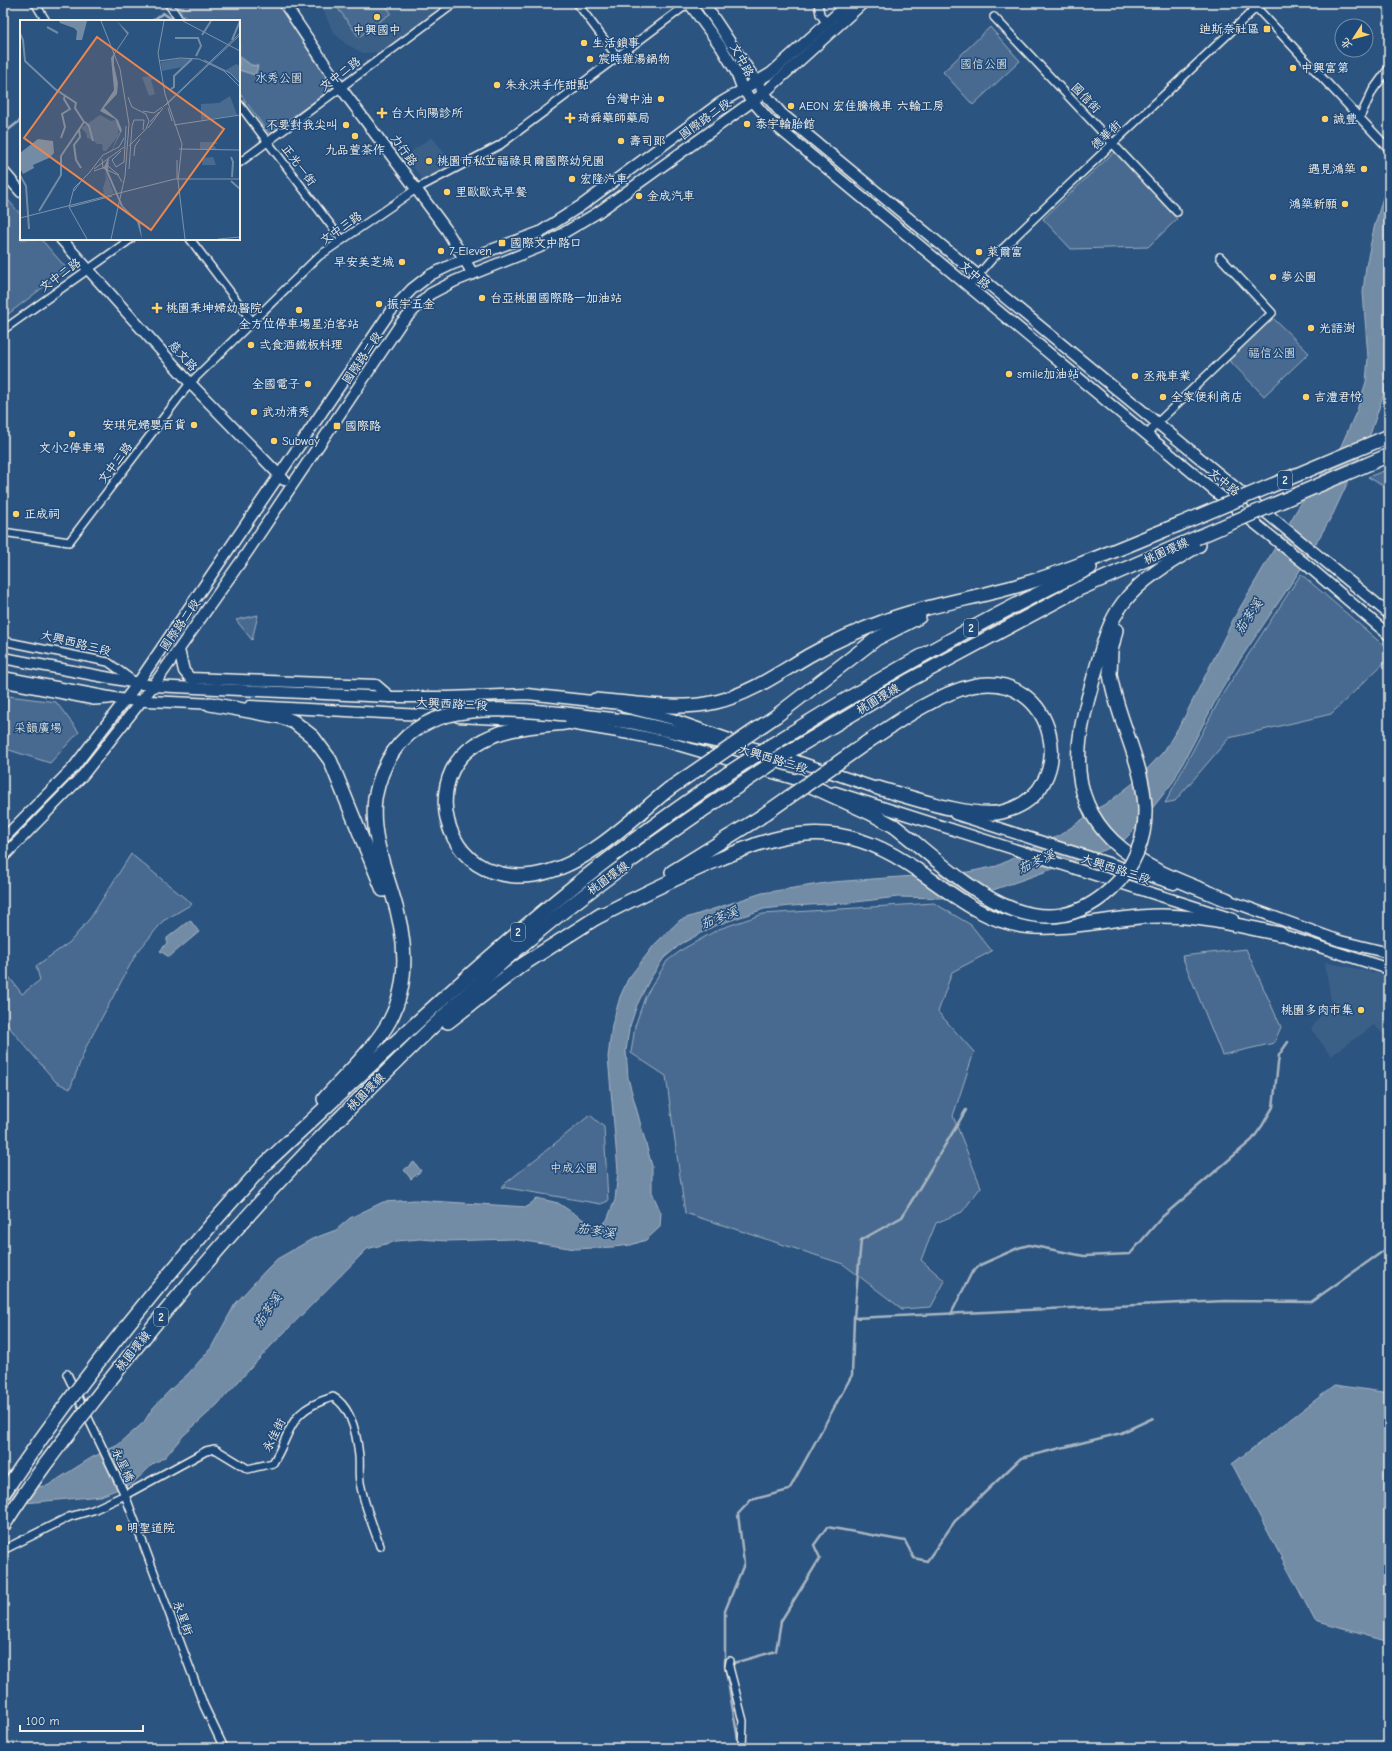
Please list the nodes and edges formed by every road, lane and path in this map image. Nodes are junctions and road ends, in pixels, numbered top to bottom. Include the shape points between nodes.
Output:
1 (35, 3) edge
2 (168, 3) edge
3 (284, 3) edge
4 (455, 3) edge
5 (577, 3) edge
6 (689, 3) edge
7 (704, 3) edge
8 (818, 3) edge
9 (849, 3) edge
10 (863, 3) edge
11 (1256, 5) edge
12 (994, 17) dead end
13 (45, 20) edge
14 (179, 20) edge
15 (827, 24) junction
16 (618, 58) junction
17 (1389, 68) edge
18 (758, 82) junction
19 (341, 88) junction
20 (743, 90) junction
21 (764, 93) junction
22 (752, 101) junction
23 (240, 105) edge
24 (1360, 117) junction
25 (268, 143) junction
26 (1114, 143) junction
27 (1388, 148) edge
28 (240, 162) edge
29 (3, 171) edge
30 (416, 189) junction
31 (20, 191) edge
32 (1177, 212) dead end
33 (62, 240) edge
34 (130, 240) edge
35 (191, 240) edge
36 (342, 240) junction
37 (1220, 257) dead end
38 (466, 260) junction
39 (87, 269) junction
40 (473, 274) junction
41 (978, 275) junction
42 (969, 286) junction
43 (252, 321) junction
44 (3, 330) edge
45 (190, 383) junction
46 (1157, 423) junction
47 (1147, 435) junction
48 (1389, 436) edge
49 (1389, 454) edge
50 (279, 476) junction
51 (290, 486) junction
52 (1180, 524) junction
53 (3, 532) edge
54 (1300, 540) junction
55 (1198, 541) junction
56 (1291, 552) junction
57 (1148, 579) junction
58 (983, 594) junction
59 (1389, 614) edge
60 (1389, 635) edge
61 (3, 641) edge
62 (179, 650) junction
63 (3, 658) edge
64 (3, 677) edge
65 (3, 683) edge
66 (138, 683) junction
67 (153, 686) junction
68 (390, 697) junction
69 (125, 700) junction
70 (142, 700) junction
71 (595, 700) junction
72 (210, 704) junction
73 (565, 718) junction
74 (773, 750) junction
75 (798, 780) junction
76 (878, 788) junction
77 (3, 839) edge
78 (3, 857) edge
79 (1228, 900) junction
80 (596, 918) junction
81 (1280, 934) junction
82 (1389, 953) edge
83 (404, 961) junction
84 (1389, 969) edge
85 (386, 1072) junction
86 (322, 1106) junction
87 (67, 1374) dead end
88 (3, 1494) edge
89 (125, 1495) junction
90 (3, 1526) edge
91 (380, 1546) dead end
92 (3, 1550) edge
93 (730, 1664) dead end
94 (224, 1748) edge
95 (742, 1748) edge

1 - 13 street
2 - 14 street
3 - 19 street, 力行路
4 - 19 street, 文中二路
5 - 16 street
6 - 16 street, 文中三路
6 - 20 street, 文中路 via 721,47
7 - 18 street, 文中路
8 - 15 street via 820,14
9 - 15 street, 國際路二段
10 - 21 street, 國際路二段
11 - 24 street
11 - 26 street, 德華街
12 - 26 street, 國信街
15 - 18 street, 國際路二段
16 - 30 street, 文中三路 via 500,145
17 - 24 street via 1373,90
18 - 20 street, 國際路二段
18 - 21 street, 文中路
19 - 25 street, 文中二路
19 - 30 street, 力行路
20 - 22 street, 文中路
20 - 38 street, 國際路二段 via 720,103 560,220 521,240
21 - 22 street, 國際路二段
21 - 41 street, 文中路 via 781,113
22 - 40 street, 國際路二段 via 573,228 526,254
22 - 42 street, 文中路 via 770,121
23 - 25 street, 正光一街
24 - 27 street
25 - 28 street, 文中二路
25 - 36 street, 正光一街
26 - 32 street, 國信街
26 - 41 street, 德華街
29 - 31 street
30 - 36 street, 文中三路
30 - 38 street, 力行路
33 - 39 street, 慈文路
34 - 39 street, 文中二路
35 - 43 street
36 - 43 street, 文中三路 via 319,256
37 - 46 street via 1272,313
38 - 40 street, 力行路
38 - 50 street, 國際路二段 via 430,275 390,312
39 - 44 street, 文中二路
39 - 45 street, 慈文路
40 - 51 street, 國際路二段 via 430,294 401,323
41 - 42 street, 德華街
41 - 46 street, 文中路
42 - 47 street, 文中路
43 - 45 street, 文中三路
45 - 50 street, 慈文路
45 - 53 street, 文中三路 via 69,542
46 - 47 street
46 - 54 street, 文中路
47 - 56 street, 文中路
48 - 52 highway, 桃園環線 / 2, bridge
49 - 55 highway, 2, bridge via 1253,513
50 - 51 street, 慈文路
50 - 66 street, 國際路二段
51 - 62 street, 國際路二段
52 - 58 highway via 1048,576
52 - 74 highway, 桃園環線 / 2 via 1071,577 920,656 847,698
54 - 56 street
54 - 59 street, 文中路
55 - 57 highway
55 - 85 highway, 桃園環線 / 2, bridge via 1079,589 908,681 789,752 682,824 566,910 508,957
56 - 60 street, 文中路
57 - 75 highway, bridge via 1128,606 1118,627 1111,651 1110,674 1113,694 1144,789 1145,823 1140,848 1123,877 1104,896 1091,904 1065,914 1035,915 1006,908 972,888 894,826
57 - 79 highway via 1123,603 1105,636 1078,743 1079,774 1094,818 1113,841 1151,867
58 - 71 highway via 929,606 868,627 840,639 751,689 717,702 684,706
58 - 73 highway, bridge via 910,621 876,639 776,716 669,789 600,844 562,867 548,872 519,876 491,871 476,864 459,845 446,819 444,800 452,770 473,746 487,737 506,730
61 - 66 street, 大興西路三段 via 108,662
62 - 67 street, 國際路二段
62 - 68 street via 184,671 190,678 376,686
63 - 66 street, 大興西路三段
64 - 69 street, 大興西路三段
65 - 69 street, 大興西路三段 via 94,701
66 - 67 street, 大興西路三段
66 - 69 street, 國際路二段
67 - 68 street, 大興西路三段
67 - 70 street, 國際路二段
68 - 71 street, 大興西路三段 via 527,694
69 - 70 street, 大興西路三段
69 - 77 street, 國際路二段 via 73,768
70 - 72 street, 大興西路三段
70 - 78 street, 國際路二段 via 83,775
71 - 74 street, 大興西路三段 via 672,719
72 - 73 street, 大興西路三段
72 - 83 highway via 282,717 304,729 321,746 337,774 389,902
73 - 74 highway via 632,722
73 - 75 street, 大興西路三段 via 664,741
73 - 83 highway, bridge via 517,710 478,709 444,715 408,736 389,757 378,784 373,812 375,832 402,927
74 - 76 street, 大興西路三段
74 - 86 highway, 桃園環線 / 2, bridge via 728,774 573,886
75 - 81 street, 大興西路三段
76 - 79 street, 大興西路三段
76 - 80 highway, bridge via 963,811 1001,812 1022,804 1038,790 1048,771 1052,740 1043,716 1026,698 1008,688 973,686 945,696 866,743 718,845
79 - 82 street, 大興西路三段 via 1340,941
80 - 81 highway via 720,859 768,841 806,834 854,838 891,853 971,907 1023,926 1054,927 1140,917 1184,916
80 - 85 highway via 491,987
81 - 84 street, 大興西路三段
83 - 86 highway via 397,1002 390,1020
85 - 90 highway, 桃園環線 / 2, bridge via 280,1179 149,1330 35,1478
86 - 88 highway, 桃園環線 / 2, bridge via 265,1164 195,1242 126,1325
87 - 89 street, 永星橋
89 - 91 street, 永佳街 via 206,1451 215,1449 248,1468 272,1463 293,1421 311,1406 333,1397 342,1401 348,1411 359,1456 364,1503
89 - 92 street, 永佳街 via 93,1510 68,1517
89 - 94 street, 永星街 via 204,1706
93 - 95 street via 743,1721

